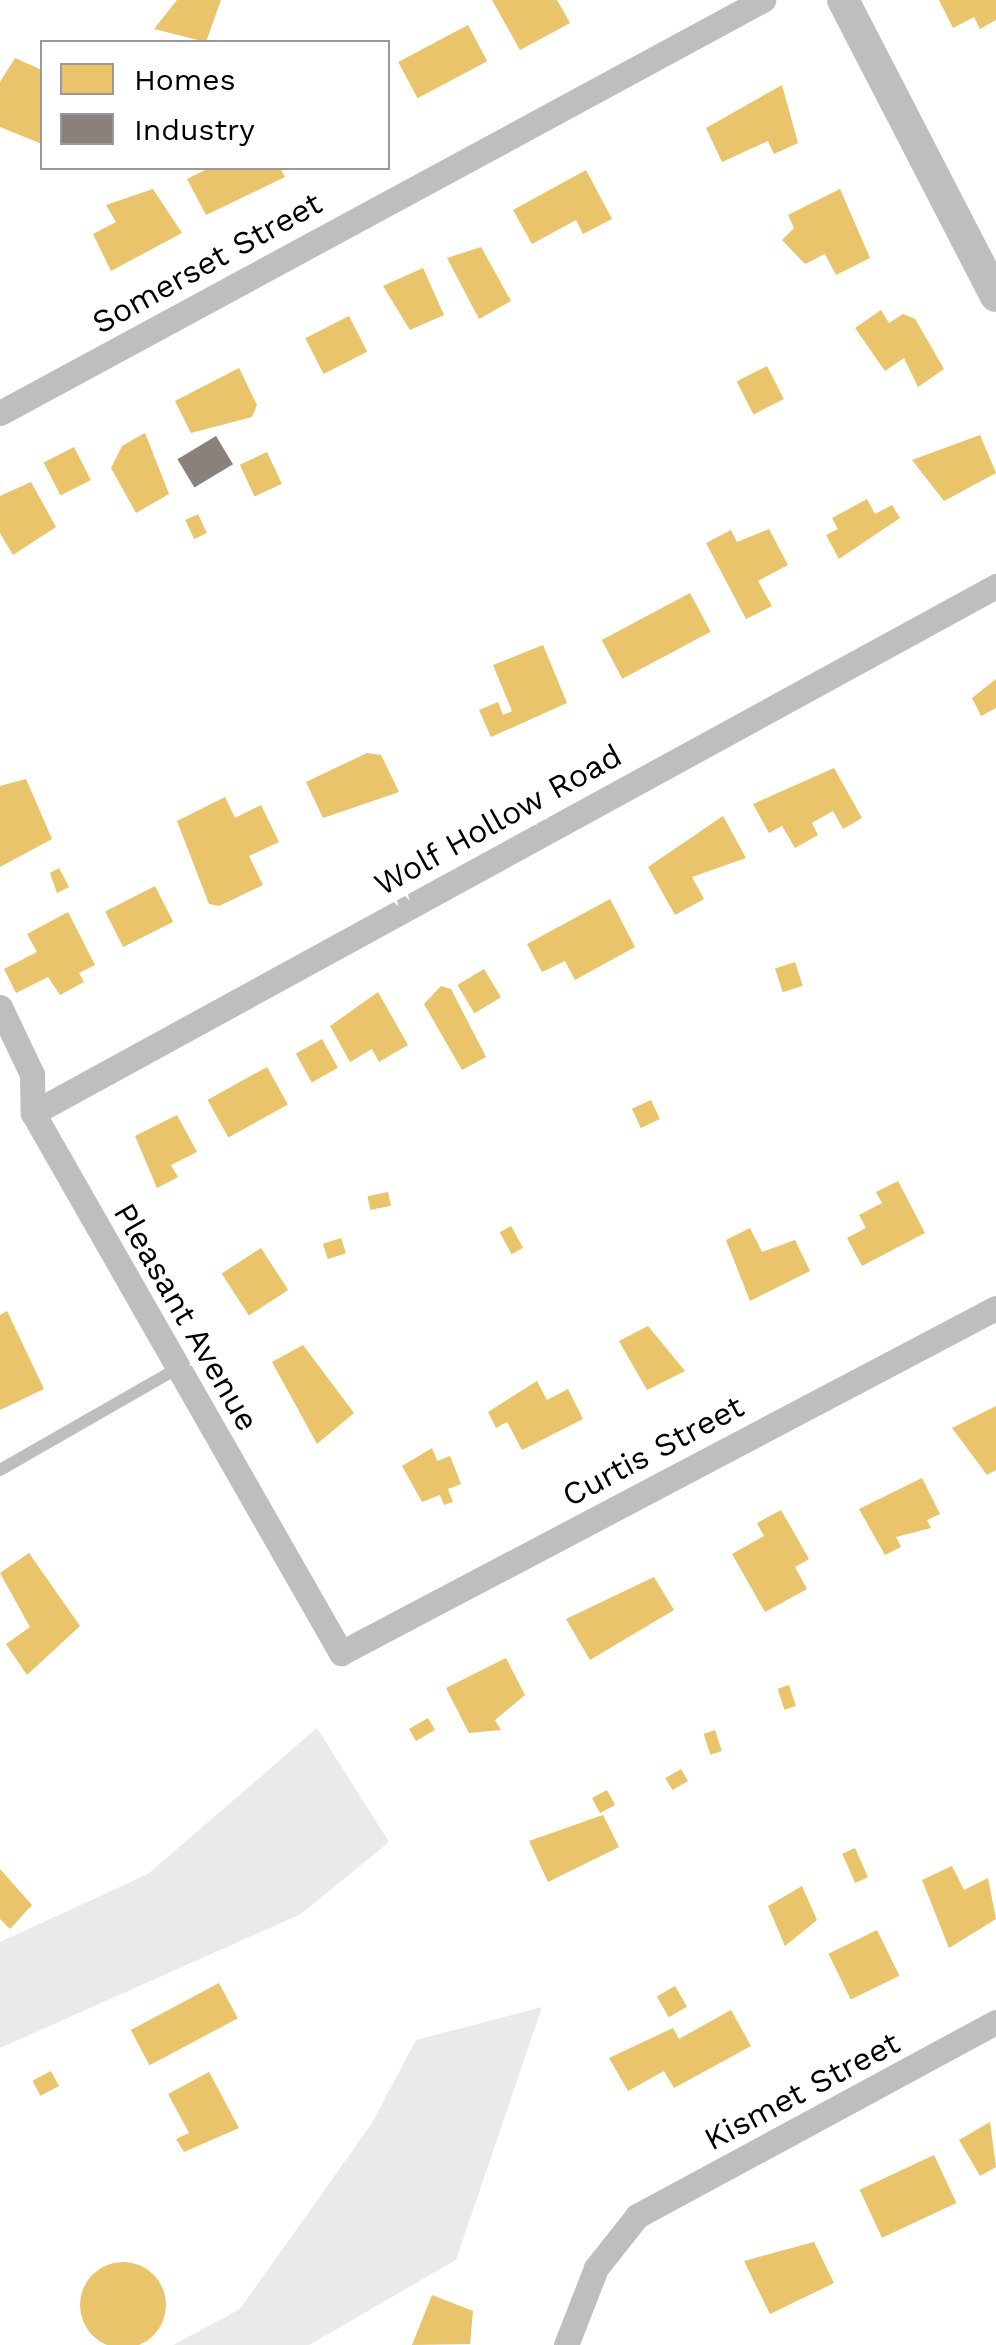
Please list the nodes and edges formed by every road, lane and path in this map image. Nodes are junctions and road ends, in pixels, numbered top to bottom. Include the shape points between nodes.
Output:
1 (763, 0) edge
2 (843, 0) edge
3 (996, 296) edge
4 (0, 413) edge
5 (996, 586) edge
6 (0, 1007) edge
7 (33, 1113) junction
8 (996, 1308) edge
9 (178, 1368) junction
10 (0, 1470) edge
11 (341, 1652) joint
12 (996, 2022) edge
13 (566, 2345) edge

1 - 4 street, Somerset Street
2 - 3 street
5 - 7 street, Wolf Hollow Road
6 - 7 street, Pleasant Avenue via 32,1074
7 - 9 street, Pleasant Avenue
8 - 11 street, Curtis Street
9 - 10 lane
9 - 11 street, Pleasant Avenue
12 - 13 street, Kismet Street via 637,2216 596,2268

